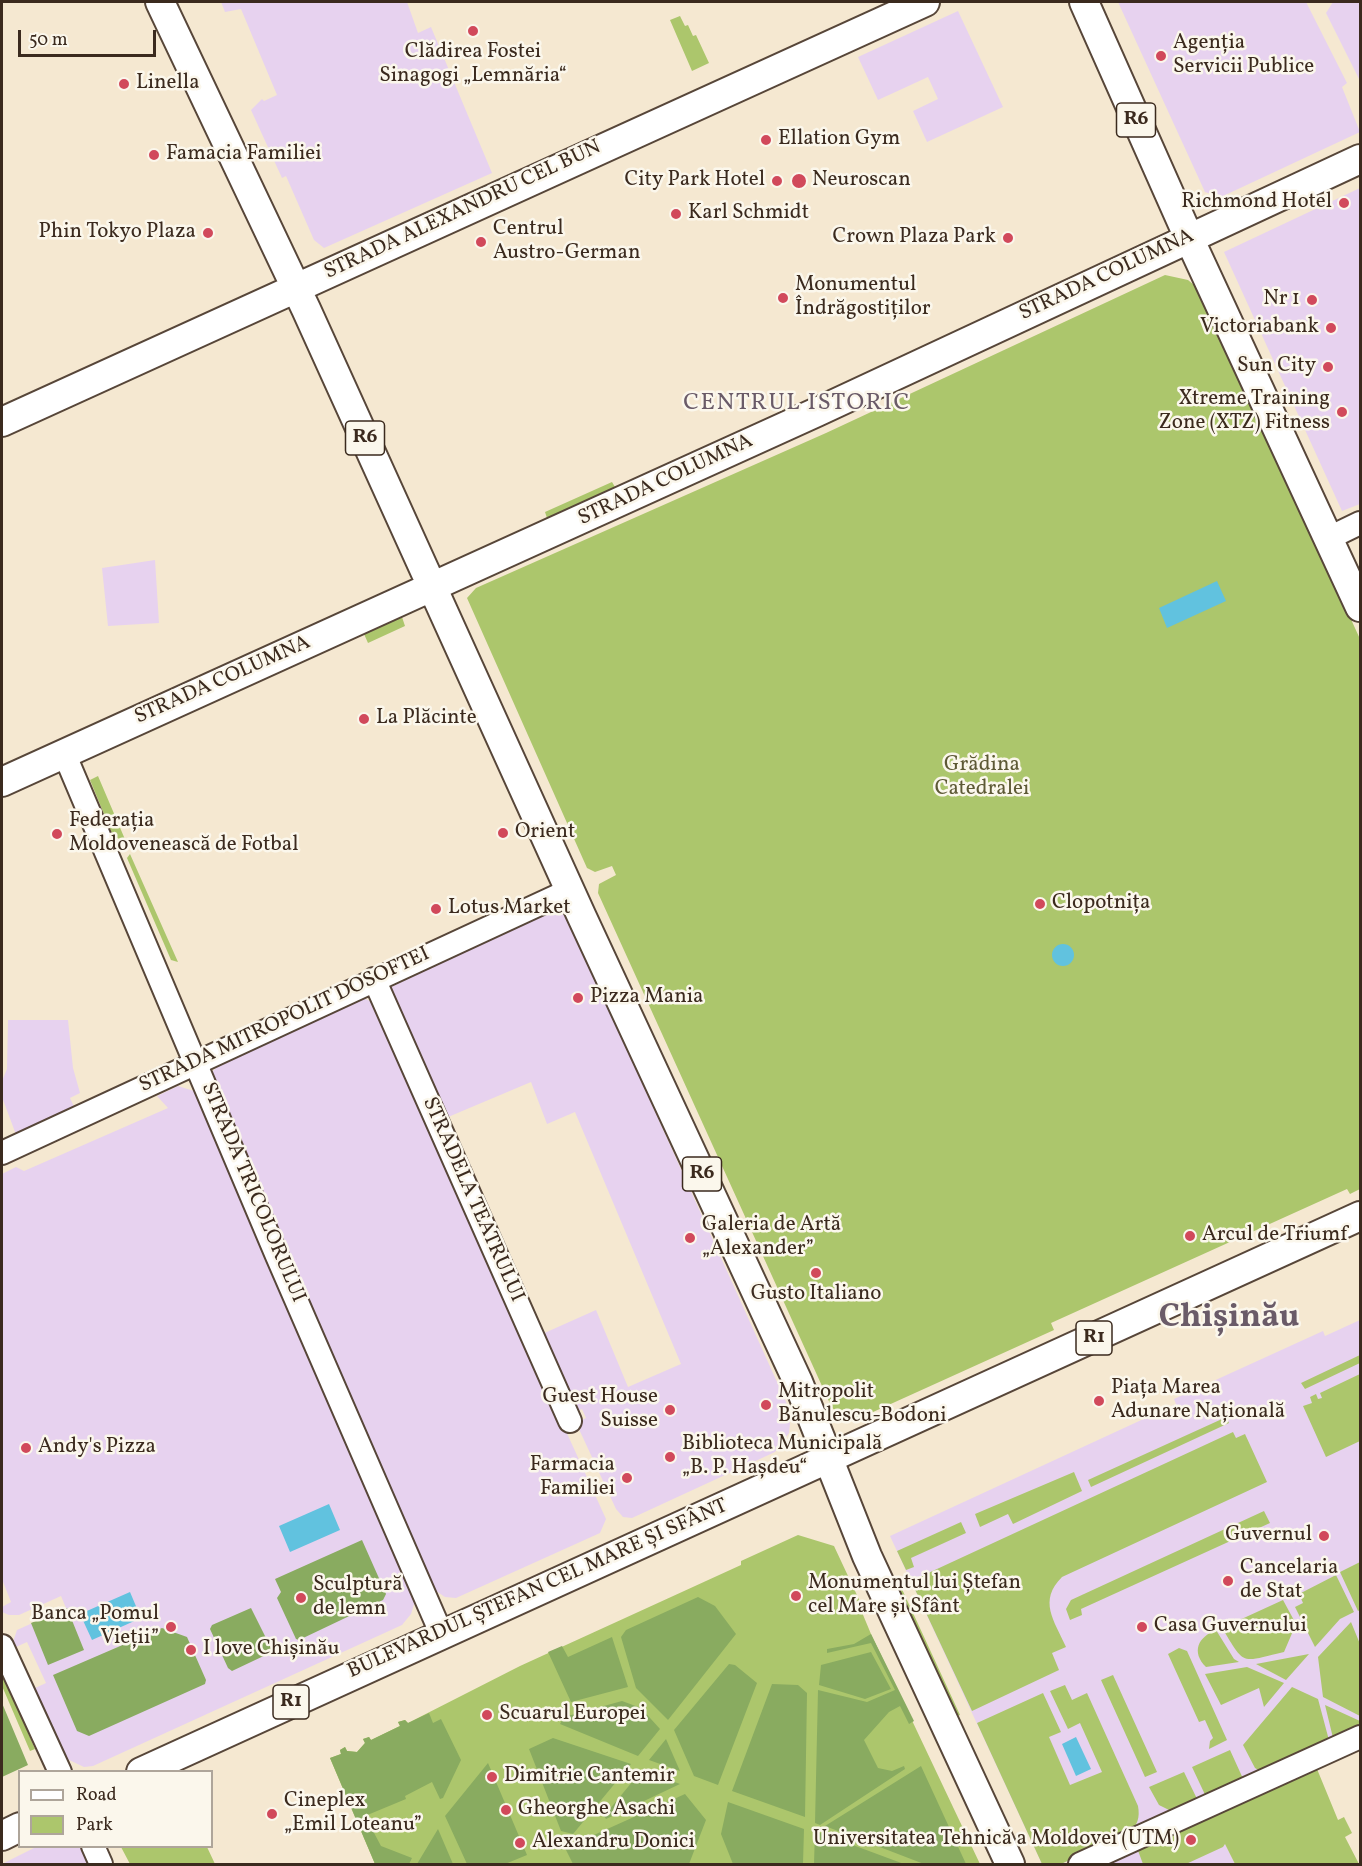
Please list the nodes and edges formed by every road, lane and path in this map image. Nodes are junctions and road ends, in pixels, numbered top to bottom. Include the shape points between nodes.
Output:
1 (160, 2) edge
2 (925, 2) edge
3 (1084, 2) edge
4 (1360, 159) edge
5 (1189, 238) junction
6 (296, 288) junction
7 (2, 422) edge
8 (1360, 523) edge
9 (1329, 538) junction
10 (433, 588) junction
11 (1360, 607) edge
12 (64, 753) junction
13 (2, 782) edge
14 (570, 890) junction
15 (374, 980) junction
16 (196, 1061) junction
17 (2, 1153) edge
18 (1360, 1216) edge
19 (570, 1421) dead end
20 (828, 1460) junction
21 (441, 1633) junction
22 (2, 1646) edge
23 (1360, 1737) edge
24 (59, 1770) edge
25 (145, 1770) edge
26 (18, 1828) edge
27 (2, 1836) edge
28 (94, 1848) edge
29 (101, 1864) edge
30 (1011, 1864) edge
31 (1080, 1864) edge

1 - 6 main road, R6
2 - 6 main road, STRADA ALEXANDRU CEL BUN
3 - 5 main road, R6
4 - 5 main road, STRADA COLUMNA
5 - 9 main road, R6
5 - 10 main road, STRADA COLUMNA
6 - 7 main road, STRADA ALEXANDRU CEL BUN
6 - 10 main road, R6
8 - 9 street
9 - 11 main road, R6
10 - 12 main road, STRADA COLUMNA
10 - 14 main road, R6
12 - 13 main road, STRADA COLUMNA
12 - 16 street, STRADA TRICOLORULUI
14 - 15 street, STRADA MITROPOLIT DOSOFTEI
14 - 20 main road, R6 via 798,1382
15 - 16 street, STRADA MITROPOLIT DOSOFTEI
15 - 19 street, STRADELA TEATRULUI
16 - 17 street, STRADA MITROPOLIT DOSOFTEI
16 - 21 street, STRADA TRICOLORULUI
18 - 20 main road, BULEVARDUL ȘTEFAN CEL MARE ȘI SFÂNT / R1
20 - 21 main road, BULEVARDUL ȘTEFAN CEL MARE ȘI SFÂNT / R1
20 - 30 main road via 867,1556
21 - 25 main road, BULEVARDUL ȘTEFAN CEL MARE ȘI SFÂNT / R1
22 - 24 street
23 - 31 street
26 - 27 main road
28 - 29 street

